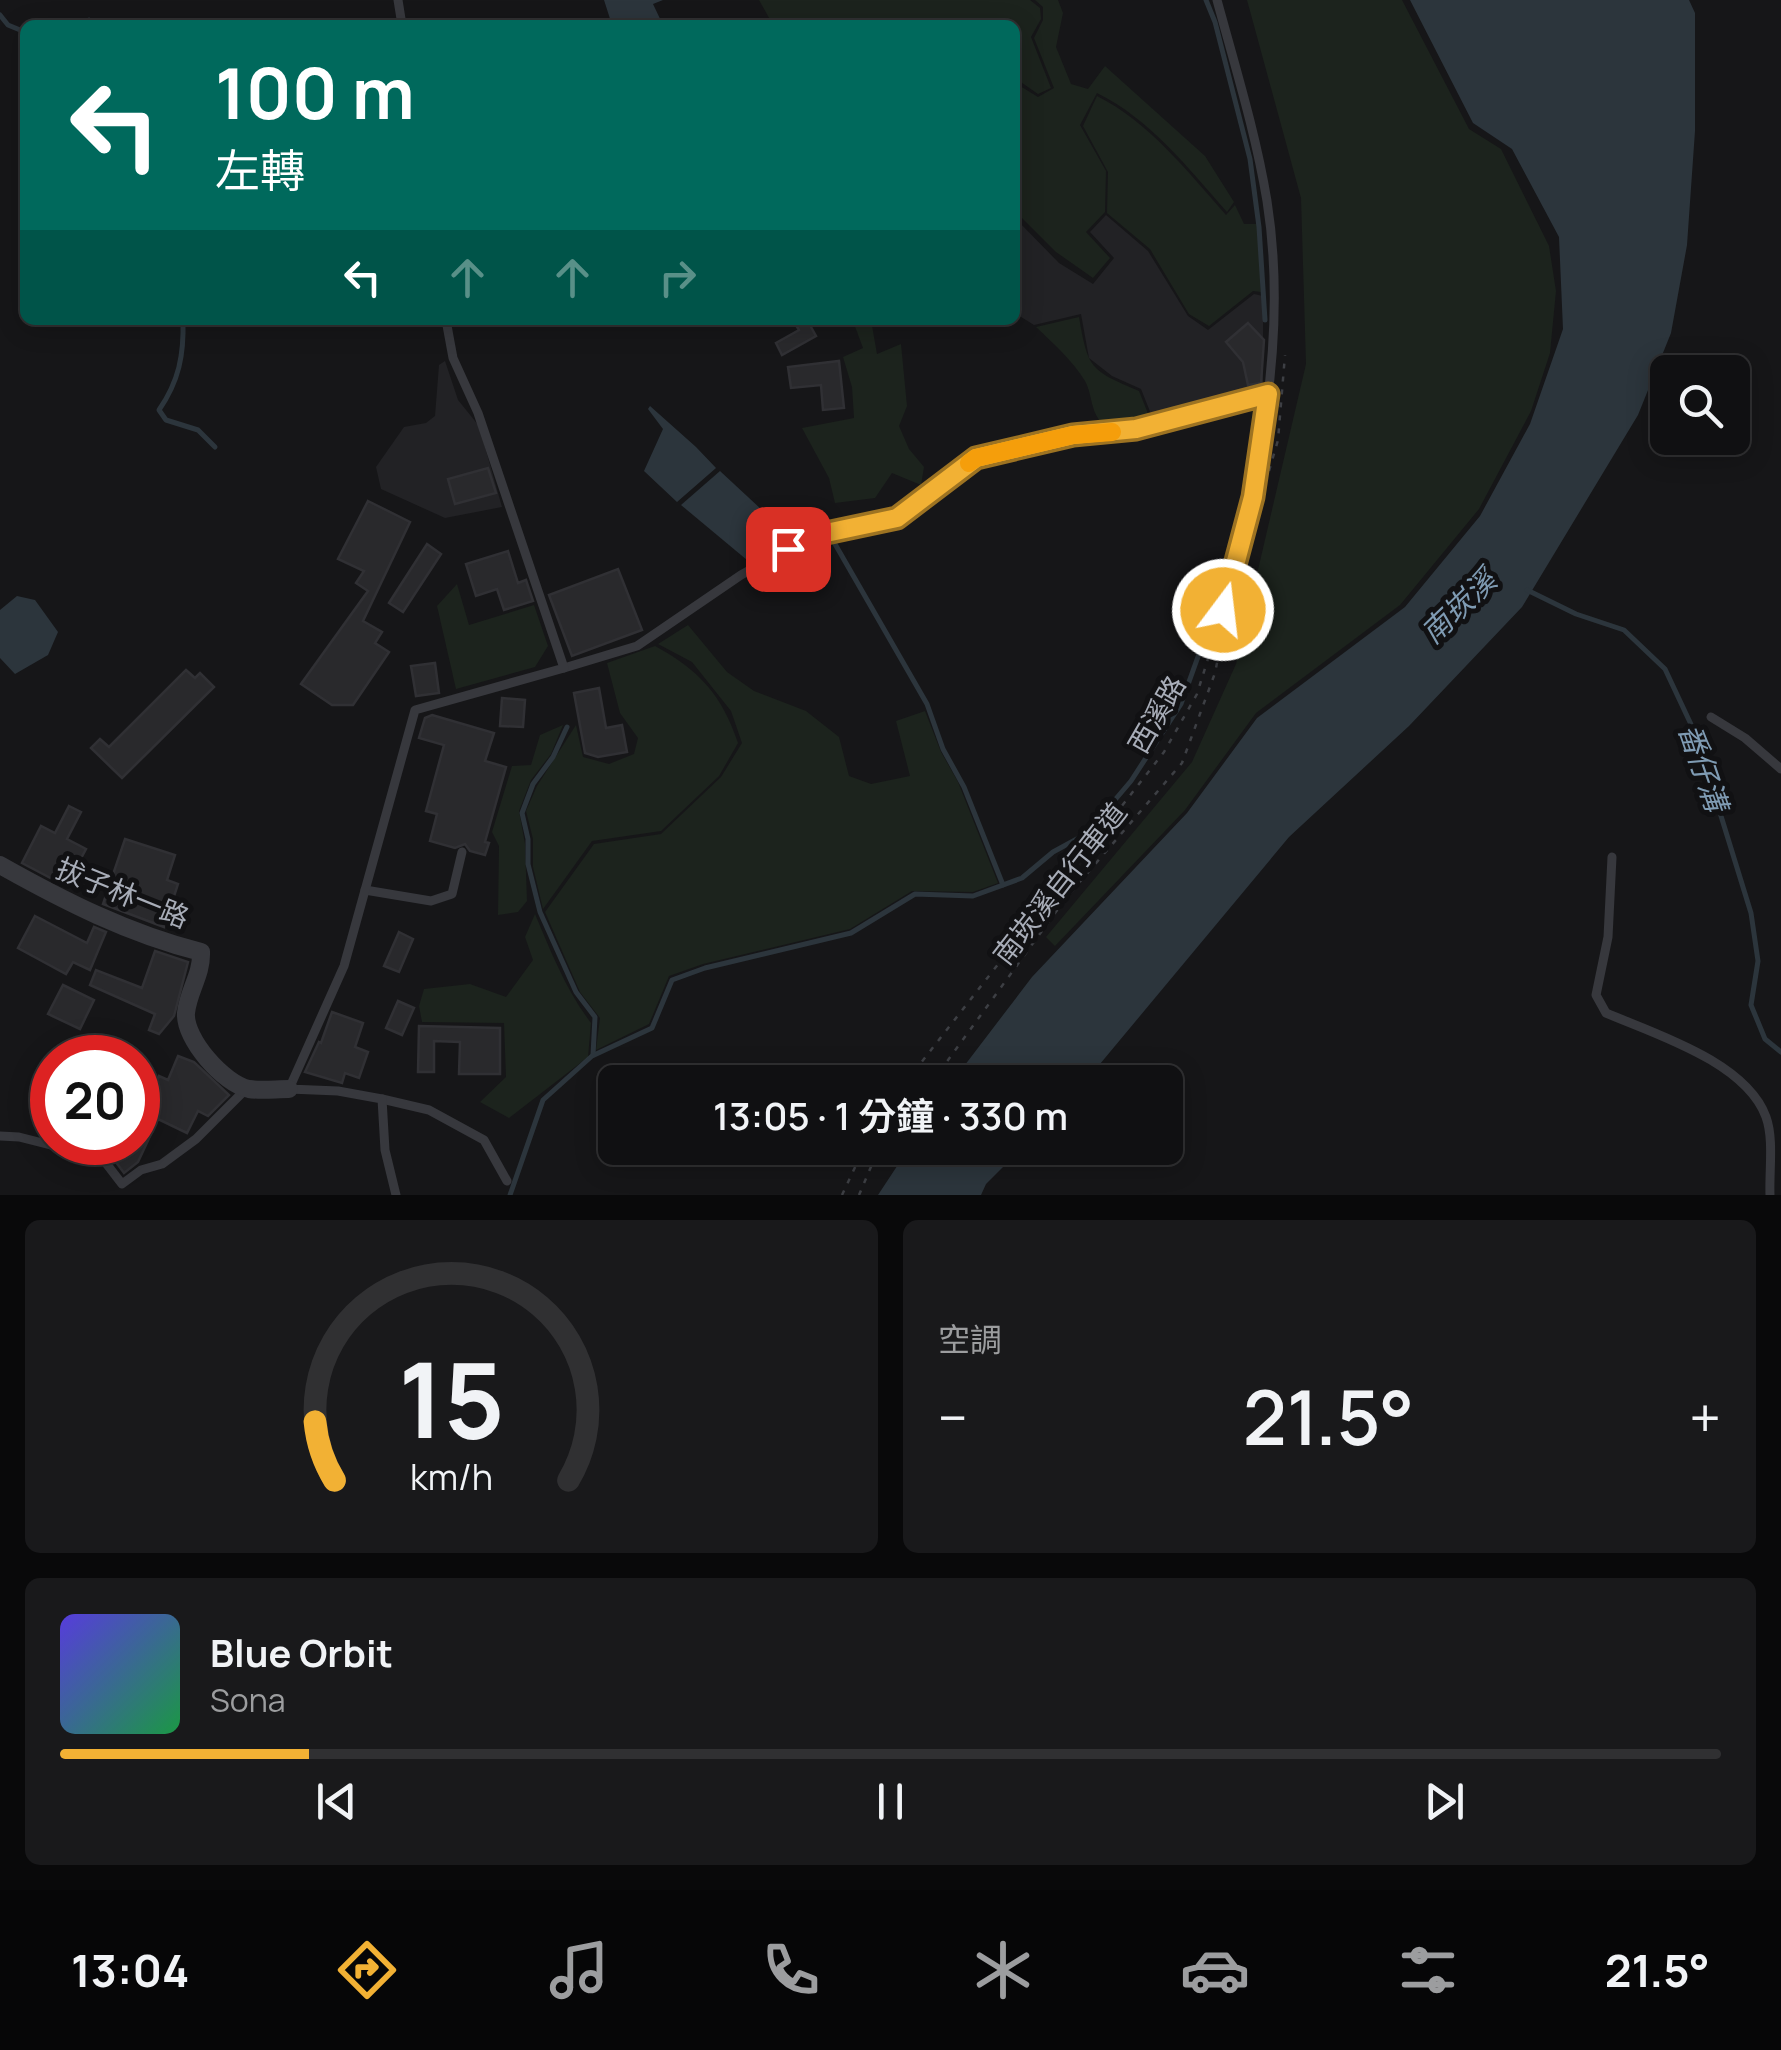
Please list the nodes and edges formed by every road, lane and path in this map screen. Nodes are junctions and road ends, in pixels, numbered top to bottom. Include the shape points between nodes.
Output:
1 (1217, 0) edge
2 (447, 325) edge
3 (1284, 343) dead end
4 (1268, 394) junction
5 (1267, 478) dead end
6 (1225, 611) junction
7 (564, 668) junction
8 (1711, 718) dead end
9 (1781, 769) edge
10 (462, 852) dead end
11 (1612, 857) dead end
12 (0, 865) edge
13 (364, 890) junction
14 (919, 1065) edge
15 (944, 1065) edge
16 (246, 1088) junction
17 (289, 1090) junction
18 (382, 1099) junction
19 (0, 1136) edge
20 (856, 1165) edge
21 (875, 1165) edge
22 (507, 1181) dead end
23 (396, 1195) edge
24 (842, 1195) edge
25 (859, 1195) edge
26 (1770, 1195) edge

1 - 4 lane via 1267,202 1273,352
2 - 7 lane
3 - 5 path via 1278,440
4 - 6 lane via 1253,497
4 - 7 lane via 1136,429 1073,435 976,458 897,518 812,536 636,646
6 - 14 path, 西溪路 via 1198,694 1164,752
6 - 15 path, 南崁溪自行車道 via 1214,674 1182,762 1066,898
7 - 13 lane via 415,710
8 - 9 lane
10 - 13 lane via 452,894 431,901
11 - 26 lane via 1599,1003 1606,1013 1700,1054 1750,1094 1768,1120
12 - 16 street, 拔子林一路 via 66,902 201,952 187,1029 213,1066
13 - 17 lane via 344,966
16 - 17 street
16 - 19 lane via 196,1139 122,1184 102,1158
17 - 18 lane
18 - 22 lane via 429,1110 484,1140
18 - 23 lane
20 - 24 path
21 - 25 path

